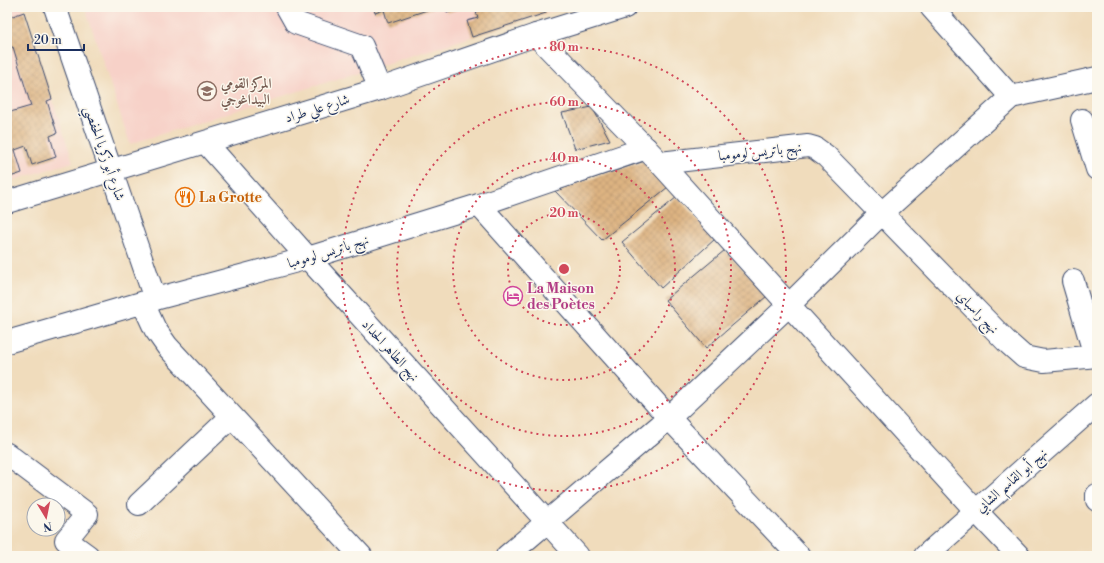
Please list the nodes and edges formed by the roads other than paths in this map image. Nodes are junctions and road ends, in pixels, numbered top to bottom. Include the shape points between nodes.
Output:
1 (55, 7) edge
2 (287, 7) edge
3 (625, 7) edge
4 (931, 7) edge
5 (536, 35) junction
6 (1097, 78) edge
7 (380, 89) junction
8 (1011, 97) junction
9 (1082, 120) dead end
10 (206, 143) junction
11 (653, 156) junction
12 (1097, 169) edge
13 (111, 170) junction
14 (7, 202) edge
15 (479, 205) junction
16 (882, 213) junction
17 (308, 258) junction
18 (1073, 281) dead end
19 (149, 301) junction
20 (790, 305) junction
21 (7, 342) edge
22 (1096, 356) edge
23 (1097, 404) edge
24 (232, 417) junction
25 (668, 418) junction
26 (7, 454) edge
27 (1097, 495) edge
28 (1097, 500) edge
29 (139, 504) dead end
30 (976, 511) junction
31 (548, 521) junction
32 (88, 556) edge
33 (361, 556) edge
34 (507, 556) edge
35 (578, 556) edge
36 (799, 556) edge
37 (925, 556) edge
38 (1019, 556) edge

1 - 13 street, شارع أبو زكريا الحفصي
2 - 7 street via 296,23 362,46
3 - 5 street, شارع علي طراد
4 - 8 street
5 - 7 street, شارع علي طراد
5 - 11 street
6 - 8 street
7 - 10 street, شارع علي طراد
8 - 16 street
9 - 12 street
10 - 13 street, شارع علي طراد
10 - 17 street, نهج الطاهر الحداد
11 - 15 street, نهج باتريس لومومبا
11 - 16 street, نهج باتريس لومومبا via 808,146 826,156
11 - 20 street
13 - 14 street, شارع علي طراد
13 - 19 street, شارع أبو زكريا الحفصي
15 - 17 street, نهج باتريس لومومبا
15 - 25 street
16 - 20 street
16 - 22 street, نهج راسباي via 1024,357 1044,361
17 - 19 street, نهج باتريس لومومبا
17 - 31 street, نهج الطاهر الحداد
18 - 22 street
19 - 21 street, نهج باتريس لومومبا
19 - 24 street, شارع أبو زكريا الحفصي via 155,329 167,346
20 - 25 street
20 - 30 street
23 - 30 street, نهج أبو القاسم الشابي
24 - 29 street
24 - 33 street, شارع أبو زكريا الحفصي
25 - 31 street
25 - 36 street
26 - 32 street via 87,514 66,540
27 - 28 street
30 - 37 street, نهج أبو القاسم الشابي
30 - 38 street
31 - 34 street
31 - 35 street, نهج الطاهر الحداد

